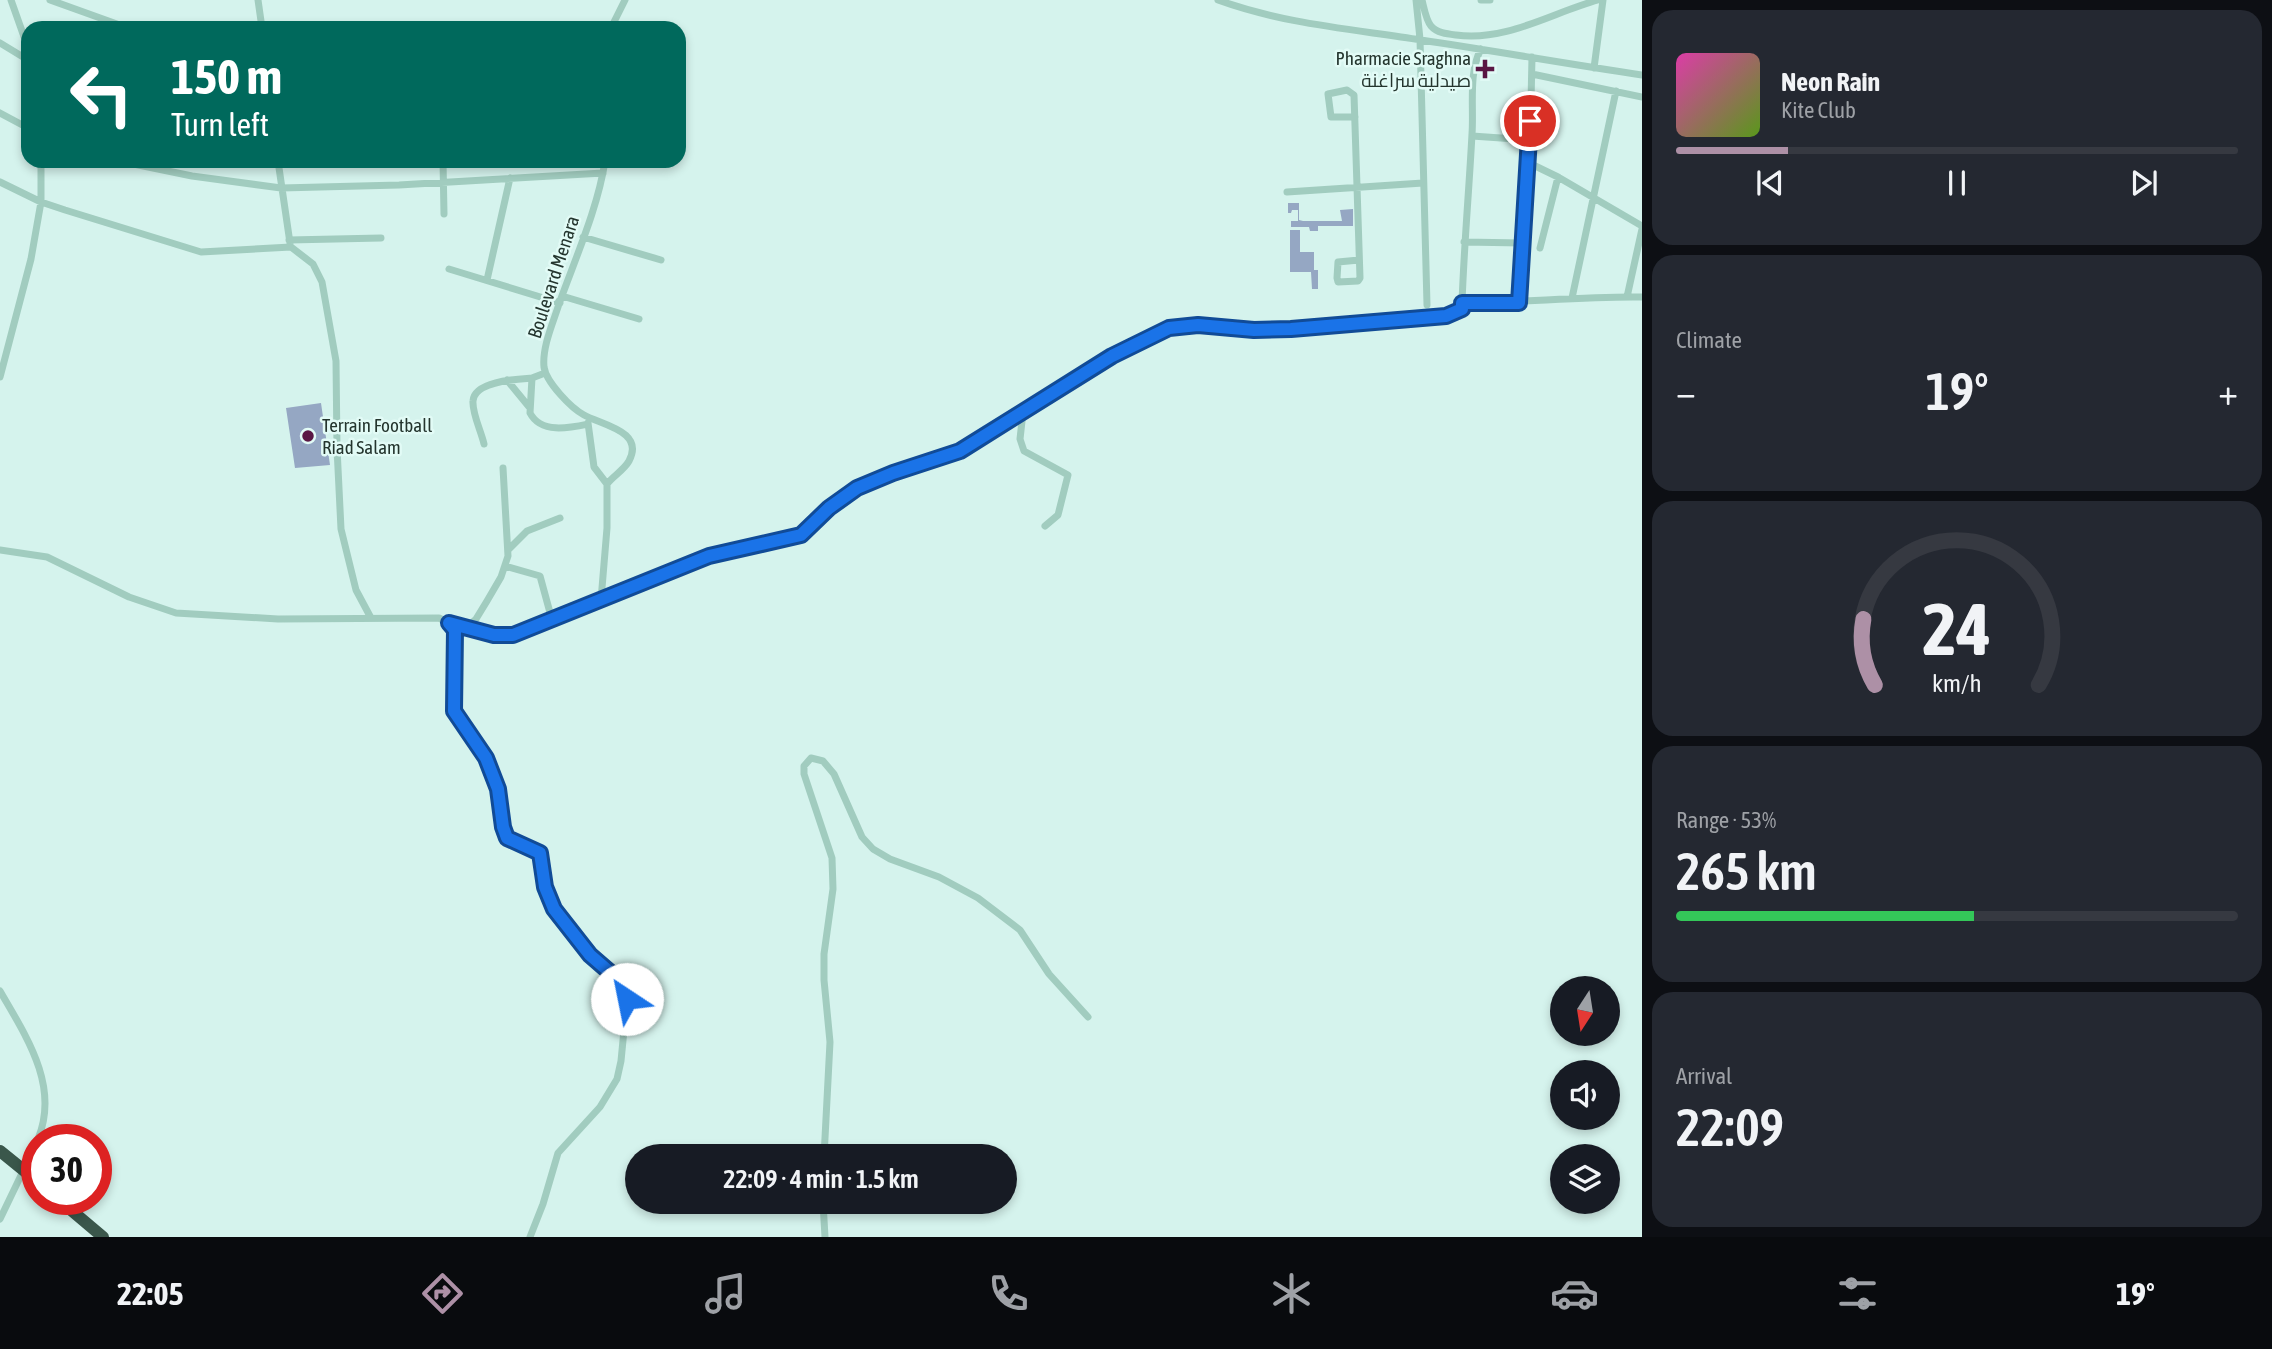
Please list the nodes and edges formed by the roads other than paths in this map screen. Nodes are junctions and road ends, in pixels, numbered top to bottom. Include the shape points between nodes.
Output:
1 (11, 0) edge
2 (50, 0) edge
3 (258, 0) edge
4 (625, 0) edge
5 (1218, 0) edge
6 (1416, 0) edge
7 (1422, 0) edge
8 (1481, 0) edge
9 (1490, 0) edge
10 (1600, 0) edge
11 (1581, 2) edge
12 (108, 21) edge
13 (261, 21) edge
14 (614, 21) edge
15 (21, 28) edge
16 (1420, 39) junction
17 (0, 43) edge
18 (1481, 49) junction
19 (21, 56) edge
20 (1532, 57) junction
21 (1594, 68) junction
22 (1532, 74) junction
23 (1642, 75) edge
24 (1616, 91) junction
25 (1642, 97) edge
26 (0, 113) edge
27 (1355, 117) junction
28 (21, 124) edge
29 (1472, 136) junction
30 (1528, 140) junction
31 (1527, 162) junction
32 (41, 168) edge
33 (153, 168) edge
34 (279, 168) edge
35 (443, 168) edge
36 (604, 168) edge
37 (603, 173) junction
38 (1558, 177) junction
39 (510, 178) junction
40 (0, 182) edge
41 (444, 182) junction
42 (1423, 184) junction
43 (281, 187) junction
44 (1358, 187) junction
45 (1287, 192) dead end
46 (1594, 198) junction
47 (41, 202) junction
48 (444, 214) dead end
49 (1642, 228) edge
50 (583, 237) junction
51 (382, 238) dead end
52 (1464, 242) junction
53 (290, 243) junction
54 (1522, 243) junction
55 (1540, 248) dead end
56 (661, 260) dead end
57 (1359, 260) dead end
58 (449, 269) dead end
59 (487, 280) junction
60 (1627, 297) junction
61 (1642, 297) edge
62 (1572, 298) junction
63 (561, 300) junction
64 (1462, 303) junction
65 (1519, 303) junction
66 (1427, 305) dead end
67 (639, 319) dead end
68 (545, 373) junction
69 (0, 377) edge
70 (532, 378) junction
71 (507, 380) junction
72 (530, 408) junction
73 (1023, 412) junction
74 (587, 420) junction
75 (484, 444) dead end
76 (503, 468) dead end
77 (607, 484) junction
78 (561, 518) dead end
79 (1045, 526) dead end
80 (509, 549) junction
81 (0, 550) edge
82 (505, 566) junction
83 (601, 600) junction
84 (371, 618) junction
85 (552, 620) junction
86 (449, 623) junction
87 (467, 627) junction
88 (0, 991) edge
89 (1088, 1017) dead end
90 (42, 1124) edge
91 (825, 1144) edge
92 (0, 1151) edge
93 (21, 1168) edge
94 (21, 1176) edge
95 (824, 1214) edge
96 (77, 1215) edge
97 (0, 1219) edge
98 (103, 1237) edge
99 (530, 1237) edge
100 (825, 1237) edge

1 - 15 street
2 - 12 street
3 - 13 street
4 - 14 street
5 - 16 street via 1310,25
6 - 16 street
7 - 11 street via 1433,29 1476,37 1529,25
8 - 9 street
10 - 11 street
10 - 21 street
16 - 18 street
16 - 42 street
17 - 19 street
18 - 20 street
18 - 29 street via 1474,62
20 - 21 street
20 - 22 street
21 - 23 street
22 - 24 street
22 - 30 street
24 - 25 street
24 - 46 street
26 - 28 street
27 - 27 street via 1331,117 1328,94 1353,92
27 - 44 street
29 - 30 street
29 - 52 street
30 - 31 street
31 - 38 street
31 - 54 street
32 - 47 street
33 - 43 street
34 - 43 street
35 - 41 street
36 - 37 street, Boulevard Menara
37 - 39 street
37 - 50 street, Boulevard Menara
38 - 46 street
38 - 55 street
39 - 41 street
39 - 59 street
40 - 47 street
41 - 43 street
41 - 48 street
42 - 44 street
42 - 66 street
43 - 53 street
44 - 45 street
44 - 57 street
46 - 49 street
46 - 62 street
47 - 53 street via 201,252
47 - 69 street
49 - 60 street
50 - 56 street
50 - 63 street, Boulevard Menara
51 - 53 street
52 - 54 street
52 - 64 street
53 - 84 street via 313,264 323,282 336,361 341,529 356,590
54 - 65 street
58 - 59 street
59 - 63 street
60 - 61 street
60 - 62 street
62 - 65 street
63 - 67 street
63 - 68 street, Boulevard Menara via 546,348
64 - 65 street
64 - 73 street via 1455,313 1396,321 1254,330 1198,325 1169,328 1112,356
68 - 70 street
68 - 74 street
70 - 71 street
70 - 72 street
71 - 72 street
71 - 75 street via 474,397
72 - 74 street via 532,417 546,426 562,429
73 - 79 street via 1020,439 1024,451 1068,475 1058,514
73 - 83 street via 960,451 857,488 801,535 709,556
74 - 77 street via 594,467
74 - 77 street via 617,429 632,442 631,458
76 - 80 street
77 - 83 street
78 - 80 street via 527,531
80 - 82 street
81 - 84 street via 47,557 129,597 176,613
82 - 85 street via 540,576
82 - 87 street
83 - 85 street
84 - 86 street via 439,618
85 - 87 street via 503,636
86 - 87 street
86 - 99 street via 455,630 454,711 486,758 498,789 506,835 540,853 554,909 590,955 620,981 627,999 617,1079 600,1107 558,1153
88 - 90 street via 41,1071
89 - 91 street via 1049,974 1020,930 978,898 873,849 862,837 834,775 823,761 811,758 804,765 804,774 834,872 824,954 830,1042
92 - 93 highway
94 - 97 street
95 - 100 street
96 - 98 highway

